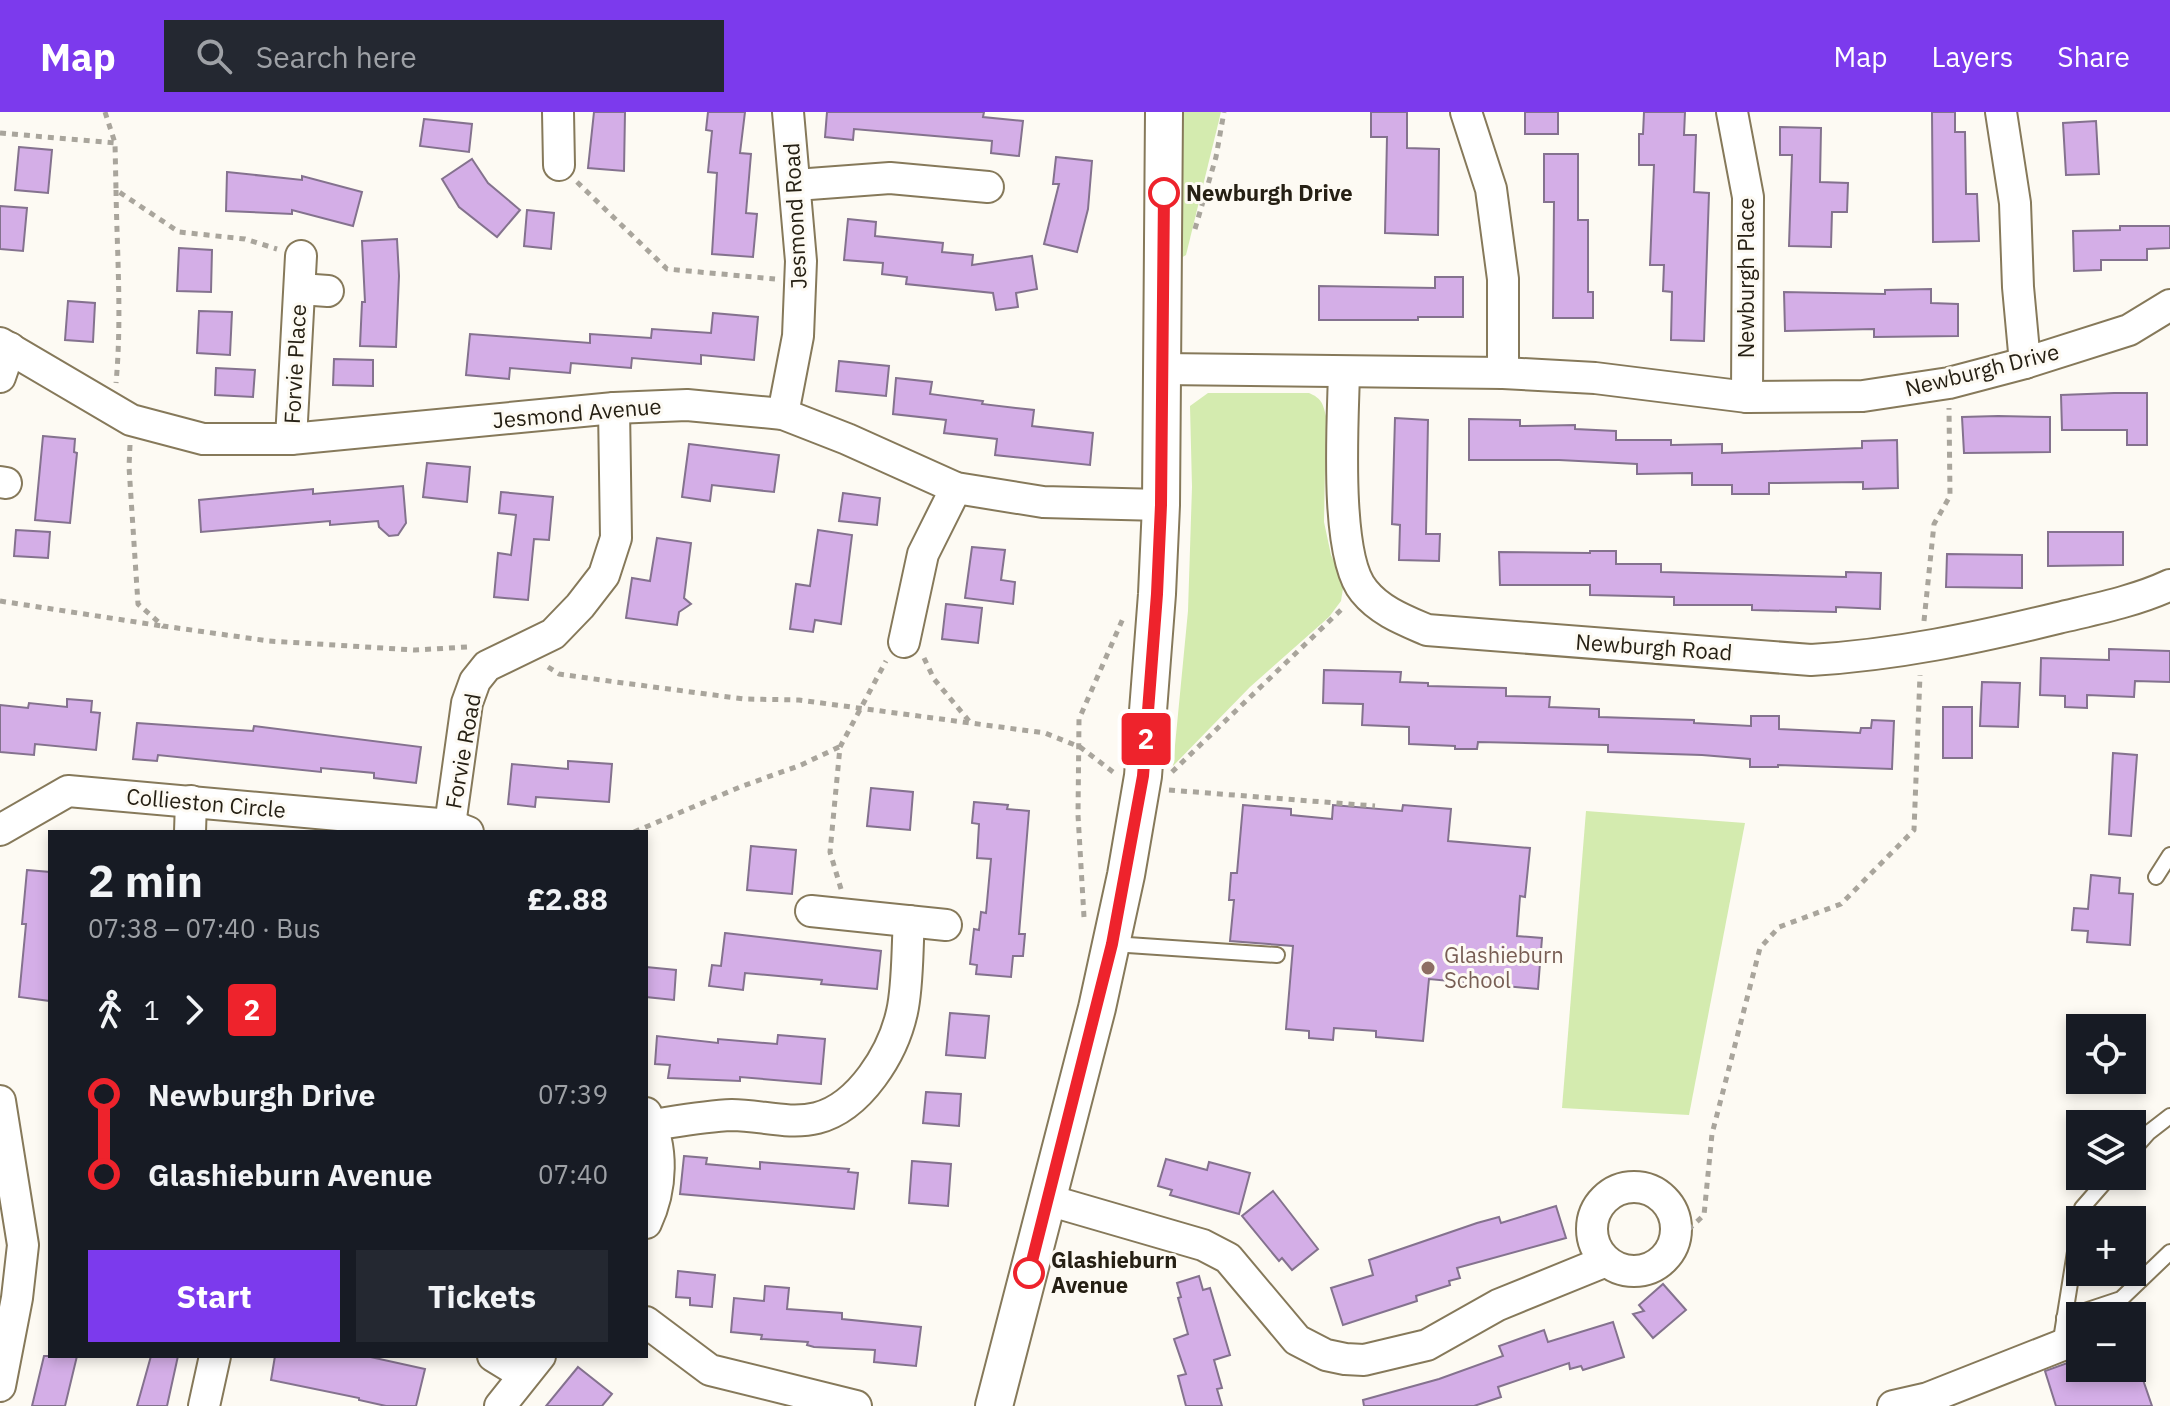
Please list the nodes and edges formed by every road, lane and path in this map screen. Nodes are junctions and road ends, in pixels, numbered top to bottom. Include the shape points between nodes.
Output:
1 (105, 112) edge
2 (558, 112) edge
3 (788, 112) edge
4 (1164, 112) edge
5 (1224, 112) edge
6 (1466, 112) edge
7 (1732, 112) edge
8 (2001, 112) edge
9 (0, 133) edge
10 (115, 143) junction
11 (559, 165) joint
12 (796, 185) junction
13 (988, 187) dead end
14 (116, 190) junction
15 (1191, 244) dead end
16 (301, 256) joint
17 (801, 281) junction
18 (2170, 305) edge
19 (5, 346) edge
20 (2025, 363) junction
21 (1162, 369) junction
22 (1344, 372) junction
23 (1503, 373) junction
24 (0, 377) edge
25 (1949, 383) junction
26 (1747, 397) junction
27 (614, 408) junction
28 (783, 414) junction
29 (131, 420) junction
30 (291, 439) junction
31 (956, 488) junction
32 (1161, 505) junction
33 (2170, 585) edge
34 (1362, 590) junction
35 (0, 601) edge
36 (1125, 612) dead end
37 (163, 626) dead end
38 (904, 642) junction
39 (1921, 649) junction
40 (970, 722) dead end
41 (840, 747) junction
42 (1165, 778) dead end
43 (1164, 789) dead end
44 (191, 801) junction
45 (1375, 806) dead end
46 (459, 828) edge
47 (0, 830) edge
48 (190, 830) edge
49 (639, 830) edge
50 (2170, 855) edge
51 (2156, 877) dead end
52 (811, 911) dead end
53 (847, 915) junction
54 (1084, 920) dead end
55 (909, 921) junction
56 (946, 925) dead end
57 (1112, 944) junction
58 (1277, 955) dead end
59 (0, 1101) edge
60 (2170, 1116) edge
61 (649, 1119) edge
62 (2146, 1135) edge
63 (2098, 1190) edge
64 (9, 1200) edge
65 (1048, 1200) junction
66 (648, 1219) edge
67 (1676, 1227) junction
68 (2170, 1252) edge
69 (1606, 1261) junction
70 (648, 1324) edge
71 (2062, 1332) junction
72 (215, 1358) edge
73 (501, 1358) edge
74 (532, 1366) edge
75 (0, 1386) edge
76 (204, 1406) edge
77 (500, 1406) edge
78 (856, 1406) edge
79 (994, 1406) edge
80 (1893, 1406) edge

1 - 10 path
2 - 11 street
3 - 12 street, Jesmond Road
4 - 21 street
5 - 15 path
6 - 23 street via 1491,189 1503,279
7 - 26 street, Newburgh Place via 1748,197
8 - 20 street via 2015,203
9 - 10 path
10 - 14 path
11 - 17 path via 667,269
12 - 13 street via 890,178
12 - 17 street, Jesmond Road
14 - 16 path via 179,232 245,239
14 - 29 path via 121,333 116,391
16 - 30 street, Forvie Place via 314,290
17 - 28 street, Jesmond Road via 798,336
18 - 20 street, Newburgh Drive via 2129,330
19 - 24 street
19 - 29 street, Jesmond Avenue
20 - 25 street, Newburgh Drive
21 - 22 street, Newburgh Drive
21 - 32 street
22 - 23 street, Newburgh Drive
22 - 34 street via 1343,521
23 - 26 street, Newburgh Drive via 1595,378
25 - 26 street, Newburgh Drive via 1863,396
25 - 39 path via 1950,496 1934,524
27 - 28 street, Jesmond Avenue via 687,405
27 - 30 street, Jesmond Avenue
27 - 46 street, Forvie Road via 616,538 604,575 553,634 487,666 475,681 467,703
28 - 31 street, Jesmond Avenue
29 - 30 street, Jesmond Avenue via 203,439
31 - 32 street, Jesmond Avenue via 1043,502
31 - 38 street via 923,554
32 - 57 street via 1143,776
33 - 39 street, Newburgh Road
34 - 39 street, Newburgh Road via 1391,614 1427,630 1811,660
34 - 42 path
35 - 37 path
36 - 54 path via 1079,719
38 - 40 path via 920,649 934,679
38 - 41 path via 893,643
39 - 67 path via 1914,830 1841,904 1779,927 1760,948 1712,1134 1704,1215 1689,1229
41 - 49 path
41 - 53 path via 830,852
43 - 45 path
44 - 46 street, Collieston Circle
44 - 47 street, Collieston Circle via 68,791
44 - 48 street
50 - 51 lane
52 - 53 street
53 - 55 street
55 - 56 street
55 - 61 street via 902,1012 869,1083 844,1105 818,1118
57 - 58 lane
57 - 65 street
59 - 64 street
60 - 62 lane
61 - 66 street via 660,1176
63 - 71 lane via 2082,1208
64 - 75 street via 23,1245
65 - 69 street via 1203,1245 1228,1258 1297,1340 1345,1359 1364,1360 1427,1345 1498,1305
65 - 79 street
67 - 69 street via 1675,1241 1659,1264 1631,1272
67 - 69 street via 1673,1212 1652,1191 1623,1188 1599,1206 1593,1219 1592,1234
68 - 71 lane via 2121,1299
70 - 78 street via 710,1370
71 - 80 street via 1928,1398
72 - 76 street
73 - 74 street
74 - 77 street

